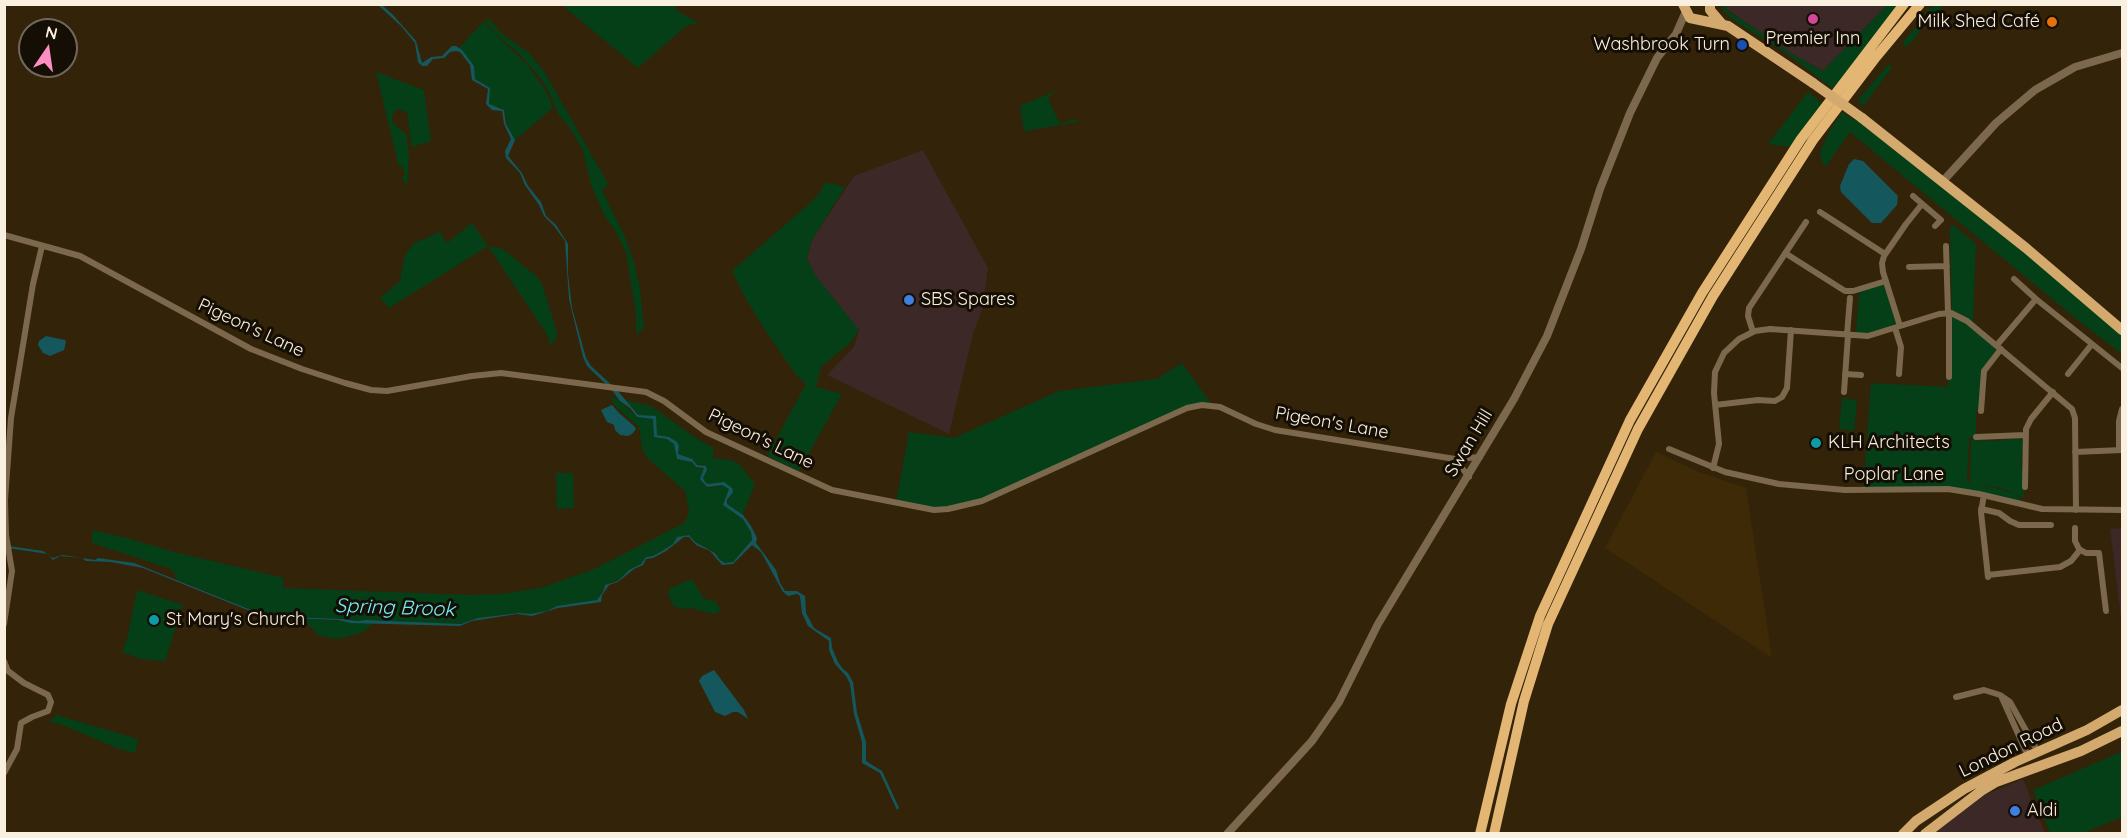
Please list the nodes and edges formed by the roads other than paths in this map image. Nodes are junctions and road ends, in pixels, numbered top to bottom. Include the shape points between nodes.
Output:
1 (1904, 4) edge
2 (1920, 4) edge
3 (1685, 7) edge
4 (1710, 7) edge
5 (1698, 20) junction
6 (1722, 24) junction
7 (1676, 34) junction
8 (2122, 53) edge
9 (1943, 181) junction
10 (1913, 196) dead end
11 (1923, 204) junction
12 (1820, 212) dead end
13 (1806, 222) dead end
14 (1935, 226) dead end
15 (4, 235) edge
16 (42, 246) junction
17 (1946, 246) dead end
18 (1785, 253) junction
19 (1886, 254) junction
20 (1947, 266) junction
21 (1909, 267) dead end
22 (2014, 279) dead end
23 (1886, 281) junction
24 (1850, 298) dead end
25 (2036, 299) junction
26 (1948, 313) junction
27 (1898, 327) junction
28 (1791, 330) junction
29 (2122, 330) edge
30 (1753, 332) junction
31 (1848, 335) junction
32 (2092, 344) junction
33 (1999, 347) junction
34 (2122, 368) edge
35 (1845, 374) junction
36 (1899, 374) dead end
37 (2068, 374) dead end
38 (1861, 375) dead end
39 (1949, 377) dead end
40 (1844, 392) dead end
41 (2053, 392) junction
42 (1715, 405) junction
43 (2122, 409) edge
44 (1981, 411) dead end
45 (2025, 435) junction
46 (1976, 437) dead end
47 (1669, 449) dead end
48 (2121, 450) edge
49 (2075, 452) junction
50 (1480, 457) junction
51 (1455, 459) junction
52 (1713, 468) junction
53 (1469, 477) junction
54 (2025, 487) dead end
55 (1984, 495) junction
56 (1981, 509) junction
57 (2076, 510) junction
58 (2122, 510) edge
59 (2052, 525) dead end
60 (2075, 528) dead end
61 (1984, 546) junction
62 (1976, 547) dead end
63 (2080, 550) junction
64 (2106, 611) dead end
65 (4, 624) edge
66 (4, 661) edge
67 (2000, 696) junction
68 (1956, 698) dead end
69 (2122, 710) edge
70 (2122, 731) edge
71 (2034, 756) junction
72 (4, 773) edge
73 (2021, 773) junction
74 (1928, 831) edge
75 (1227, 834) edge
76 (1480, 834) edge
77 (1494, 834) edge
78 (1903, 834) edge

1 - 76 highway via 1801,139 1702,293 1630,420 1540,616 1511,704
2 - 77 highway via 1813,140 1713,296 1638,429 1548,624 1524,701
3 - 5 main road via 1688,16
3 - 7 street, Swan Hill
4 - 5 main road via 1709,15
4 - 6 main road
5 - 6 main road
5 - 7 street, Swan Hill
6 - 9 main road, bridge via 1813,83
7 - 50 street, Swan Hill via 1657,58 1630,113 1547,336
8 - 9 street via 2075,68 2034,90 1996,123
9 - 29 main road
10 - 11 street
11 - 14 street via 1941,220
11 - 19 street
12 - 19 street
13 - 18 street
15 - 16 street, Pigeon's Lane
16 - 51 street, Pigeon's Lane via 80,256 251,349 345,383 387,391 501,373 646,392 706,432 832,490 934,510 982,501 1187,408 1202,405 1220,407 1275,430
16 - 65 street via 11,418 5,494 12,571
17 - 20 street
18 - 23 street via 1845,291
18 - 30 street via 1749,308
19 - 23 street via 1882,267
20 - 21 street
20 - 26 street
22 - 25 street
23 - 27 street
24 - 31 street
25 - 32 street
25 - 33 street
26 - 27 street
26 - 33 street via 1962,318
26 - 39 street
27 - 31 street via 1871,335
27 - 36 street
28 - 30 street
28 - 31 street
28 - 42 street via 1787,388 1782,397 1775,401
30 - 42 street via 1731,346 1719,362 1714,382
31 - 35 street
32 - 34 street
32 - 37 street
33 - 41 street
33 - 44 street via 1984,371
35 - 38 street
35 - 40 street
41 - 45 street via 2028,423
41 - 49 street via 2075,414
42 - 52 street via 1719,444
43 - 48 street
45 - 46 street
45 - 54 street
47 - 52 street, Poplar Lane
48 - 49 street
49 - 57 street
50 - 51 street, Pigeon's Lane
50 - 53 street, Swan Hill
51 - 53 street
52 - 55 street, Poplar Lane via 1763,481 1837,490 1938,489
53 - 75 street, Swan Hill via 1378,624 1339,702 1319,732
55 - 56 street
55 - 57 street, Poplar Lane via 2042,508
56 - 59 street via 1997,512 2019,525
56 - 61 street
57 - 58 street, Poplar Lane
60 - 63 street
61 - 62 street
61 - 63 street via 1988,577 2060,567
63 - 64 street via 2099,553
66 - 72 street via 8,671 48,695 51,702 48,711 21,723 17,749
67 - 68 street via 1984,690
67 - 71 street
67 - 71 street via 2013,707
69 - 71 main road, London Road
70 - 71 main road via 2061,754
70 - 73 main road, London Road
71 - 73 main road via 2031,766
71 - 78 main road, London Road via 1964,789
73 - 74 main road, London Road via 1981,791

